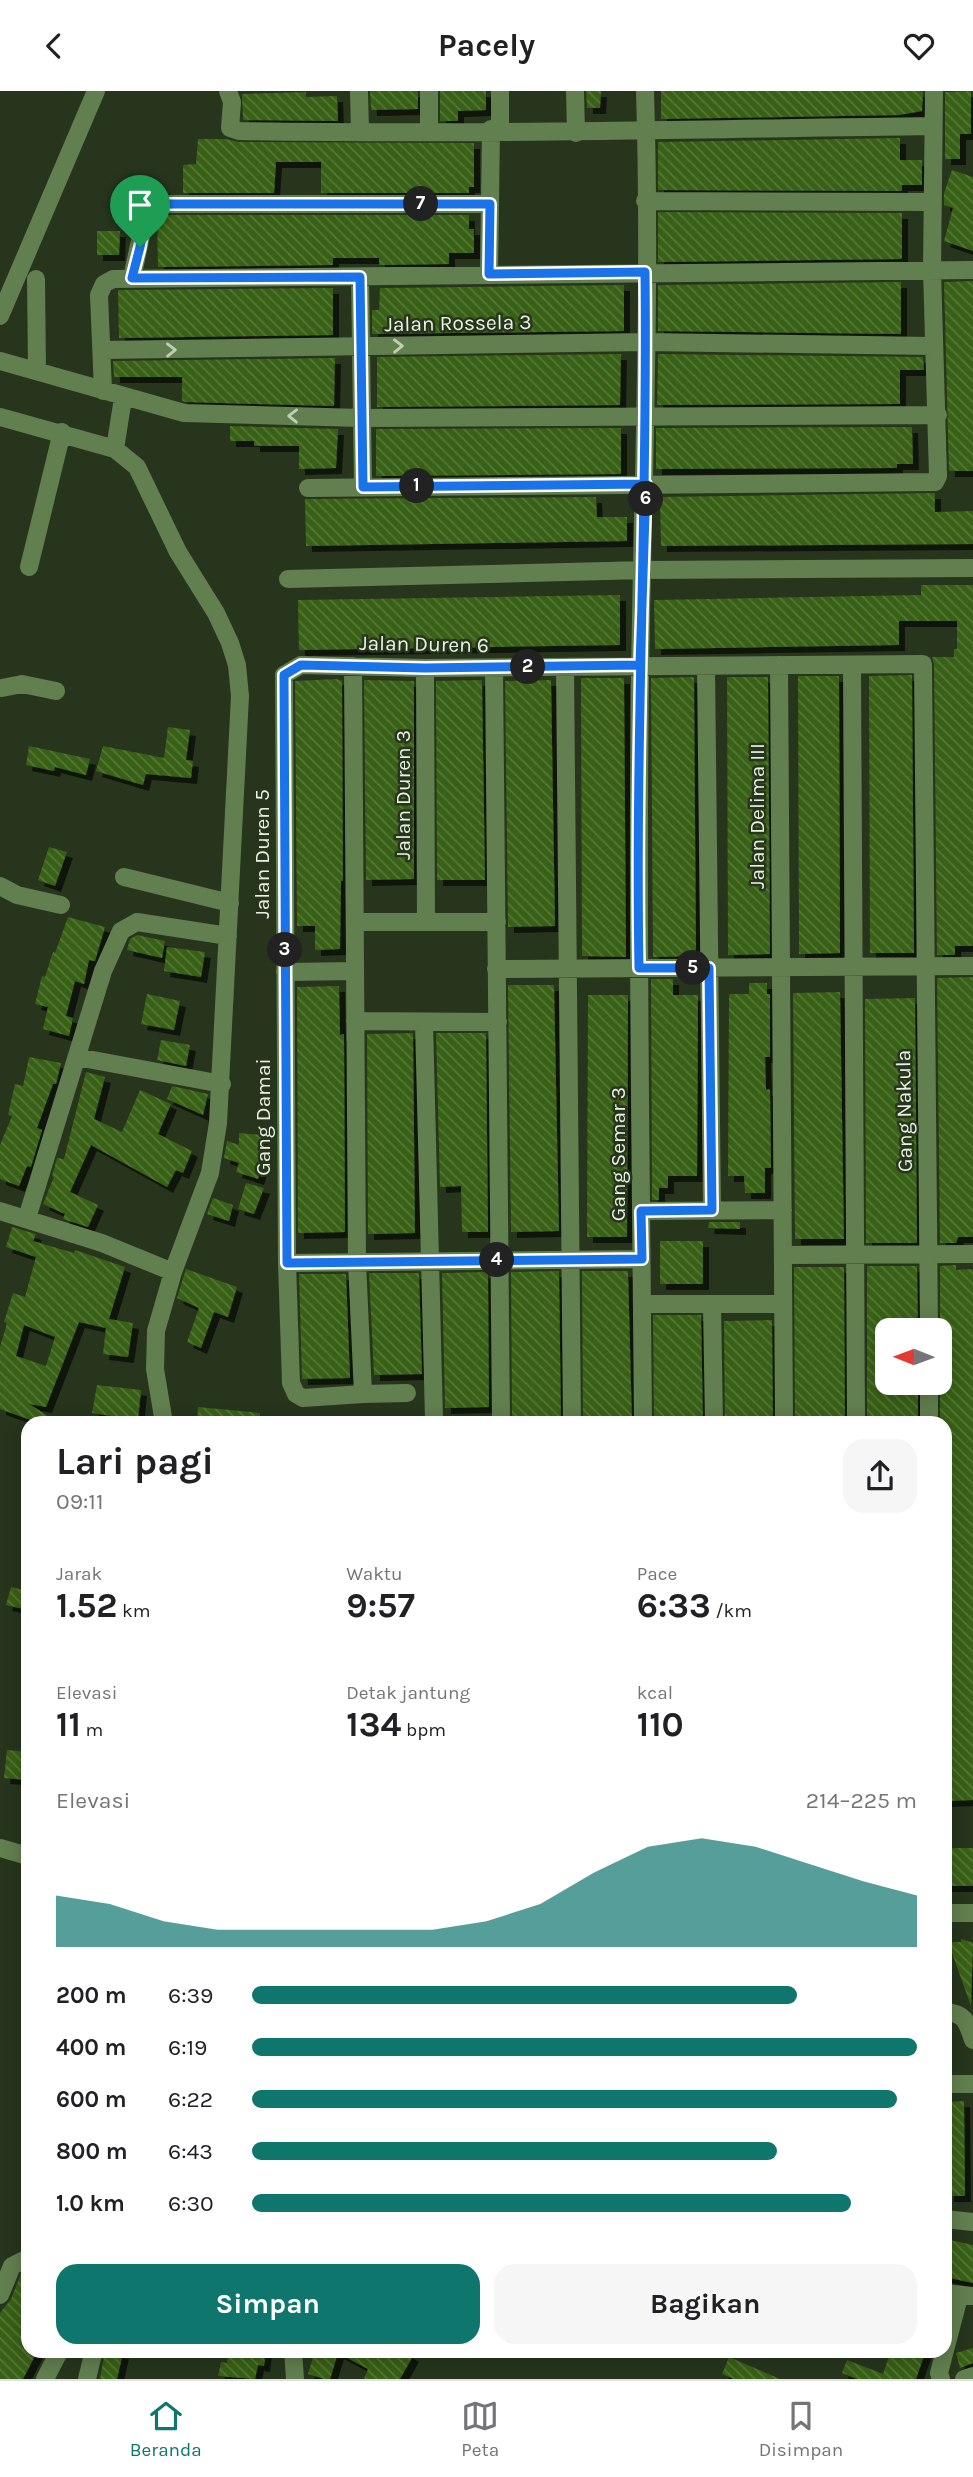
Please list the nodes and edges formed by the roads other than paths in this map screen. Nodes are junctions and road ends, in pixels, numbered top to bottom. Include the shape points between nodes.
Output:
1 (96, 91) edge
2 (228, 91) edge
3 (359, 91) edge
4 (429, 91) edge
5 (500, 91) edge
6 (575, 91) edge
7 (645, 91) edge
8 (934, 91) edge
9 (933, 126) junction
10 (496, 130) junction
11 (646, 130) junction
12 (360, 131) junction
13 (429, 131) junction
14 (576, 133) junction
15 (645, 201) junction
16 (932, 202) junction
17 (490, 204) junction
18 (932, 270) junction
19 (973, 270) edge
20 (645, 272) junction
21 (489, 274) junction
22 (360, 277) junction
23 (132, 278) junction
24 (36, 279) dead end
25 (0, 316) edge
26 (646, 342) junction
27 (933, 346) junction
28 (360, 347) junction
29 (103, 351) junction
30 (0, 361) edge
31 (37, 370) junction
32 (103, 391) junction
33 (123, 398) junction
34 (647, 414) junction
35 (938, 415) junction
36 (0, 417) edge
37 (361, 418) junction
38 (62, 432) junction
39 (115, 449) junction
40 (646, 484) junction
41 (363, 487) junction
42 (307, 488) dead end
43 (29, 568) dead end
44 (973, 568) edge
45 (644, 570) junction
46 (288, 579) dead end
47 (852, 664) junction
48 (640, 665) junction
49 (779, 665) junction
50 (353, 666) junction
51 (706, 666) junction
52 (565, 667) junction
53 (425, 668) junction
54 (494, 668) junction
55 (290, 669) joint
56 (56, 691) dead end
57 (1, 693) edge
58 (124, 877) dead end
59 (0, 886) edge
60 (230, 903) junction
61 (61, 905) dead end
62 (355, 922) junction
63 (426, 922) junction
64 (497, 922) junction
65 (228, 936) junction
66 (853, 966) junction
67 (924, 966) junction
68 (973, 966) edge
69 (781, 967) junction
70 (639, 968) junction
71 (709, 968) junction
72 (496, 969) junction
73 (566, 969) junction
74 (355, 971) junction
75 (285, 972) junction
76 (355, 1021) junction
77 (424, 1022) junction
78 (498, 1022) junction
79 (77, 1057) junction
80 (222, 1084) junction
81 (712, 1210) junction
82 (783, 1210) junction
83 (0, 1211) edge
84 (641, 1211) junction
85 (27, 1218) junction
86 (855, 1254) junction
87 (973, 1254) edge
88 (785, 1255) junction
89 (928, 1255) junction
90 (569, 1259) junction
91 (642, 1259) junction
92 (500, 1260) junction
93 (431, 1261) junction
94 (357, 1262) junction
95 (287, 1263) junction
96 (173, 1272) junction
97 (642, 1304) junction
98 (712, 1304) junction
99 (783, 1304) junction
100 (929, 1318) edge
101 (407, 1393) dead end
102 (363, 1394) junction
103 (929, 1395) edge
104 (163, 1416) edge
105 (434, 1416) edge
106 (501, 1416) edge
107 (572, 1416) edge
108 (643, 1416) edge
109 (714, 1416) edge
110 (784, 1416) edge
111 (856, 1416) edge
112 (929, 1416) edge
113 (0, 1848) edge
114 (21, 1854) edge
115 (952, 1913) edge
116 (973, 1913) edge
117 (952, 2013) edge
118 (973, 2040) edge
119 (952, 2084) edge
120 (973, 2084) edge
121 (952, 2221) edge
122 (973, 2223) edge
123 (21, 2259) edge
124 (0, 2295) edge
125 (959, 2296) edge
126 (952, 2323) edge
127 (56, 2358) edge
128 (92, 2358) edge
129 (294, 2358) edge
130 (943, 2358) edge
131 (973, 2376) edge
132 (45, 2379) edge
133 (87, 2379) edge
134 (295, 2379) edge
135 (942, 2379) edge
136 (964, 2379) edge

1 - 25 street
2 - 12 street via 232,129
3 - 12 street
4 - 13 street
5 - 10 street
6 - 14 street
7 - 11 street, Gang Semar 3
8 - 9 street
9 - 11 street
9 - 16 street
10 - 13 street
10 - 14 street
10 - 17 street
11 - 14 street
11 - 15 street, Gang Semar 3
12 - 13 street
15 - 16 street
15 - 20 street, Gang Semar 3
16 - 18 street
17 - 21 street
17 - 23 street via 153,204 147,208
18 - 19 street
18 - 20 street
18 - 27 street
20 - 21 street
20 - 26 street, Gang Semar 3
21 - 22 street
22 - 23 street
22 - 28 street
23 - 29 street via 113,279 99,295
24 - 31 street
26 - 27 street, Jalan Rossela 3
28 -> 26 street, Jalan Rossela 3
26 - 34 street, Gang Semar 3
27 - 35 street
29 -> 28 street, Jalan Rossela 3
28 - 37 street
29 - 32 street
30 - 31 street
31 - 32 street
32 - 33 street
37 -> 33 street via 184,414
33 - 39 street
34 - 35 street
34 - 37 street
34 - 40 street, Gang Semar 3
35 - 40 street via 938,476 930,484
36 - 38 street
37 - 41 street
38 - 39 street
38 - 43 street
39 - 60 street via 142,474 178,552 216,613 237,665 240,696
40 - 41 street
40 - 45 street, Gang Semar 3
41 - 42 street
44 - 45 street
45 - 46 street
45 - 48 street, Gang Semar 3
47 - 49 street, Jalan Duren 6
47 - 66 street
47 - 67 street, Gang Nakula via 919,662 925,670
48 - 51 street, Jalan Duren 6
48 - 52 street, Jalan Duren 6
48 - 70 street, Gang Semar 3
49 - 51 street, Jalan Duren 6
49 - 69 street, Jalan Delima III
50 - 53 street, Jalan Duren 6
50 - 55 street, Jalan Duren 6
50 - 62 street
51 - 71 street
52 - 54 street, Jalan Duren 6
52 - 73 street
53 - 54 street, Jalan Duren 6
53 - 63 street, Jalan Duren 3
54 - 64 street
55 - 75 street, Jalan Duren 5 via 284,675
56 - 57 street via 22,684
58 - 60 street
59 - 61 street via 17,895
60 - 65 street
62 - 63 street
62 - 74 street
63 - 64 street
64 - 72 street
65 - 79 street via 137,922 127,925 103,971
65 - 80 street
66 - 67 street
66 - 69 street
66 - 86 street
67 - 68 street
67 - 89 street, Gang Nakula
69 - 71 street
69 - 82 street, Jalan Delima III
70 - 71 street
70 - 73 street
70 - 84 street, Gang Semar 3
71 - 81 street
72 - 73 street
72 - 78 street
73 - 90 street
74 - 75 street
74 - 76 street
75 - 95 street, Gang Damai
76 - 77 street
76 - 94 street
77 - 78 street
77 - 93 street
78 - 92 street
79 - 80 street
79 - 85 street
80 - 96 street via 210,1173
81 - 82 street
81 - 84 street
82 - 88 street, Jalan Delima III
83 - 85 street
84 - 91 street, Gang Semar 3
85 - 96 street
86 - 88 street
86 - 89 street
86 - 111 street
87 - 89 street
88 - 99 street, Jalan Delima III
89 - 100 street, Gang Nakula
90 - 91 street
90 - 92 street
90 - 107 street
91 - 97 street, Gang Semar 3
92 - 93 street
92 - 106 street
93 - 94 street
93 - 105 street
94 - 95 street
94 - 102 street
95 - 102 street, Gang Damai via 291,1383 296,1394 303,1398
96 - 104 street via 156,1331 155,1369
97 - 98 street
97 - 108 street, Gang Semar 3
98 - 99 street
98 - 109 street
99 - 110 street, Jalan Delima III
101 - 102 street
103 - 112 street
113 - 114 street
115 - 116 street
117 - 118 street via 964,2017
119 - 120 street
121 - 122 street
123 - 124 street via 12,2266
125 - 126 street
127 - 132 street
128 - 133 street
129 - 134 street
130 - 135 street
131 - 136 street

